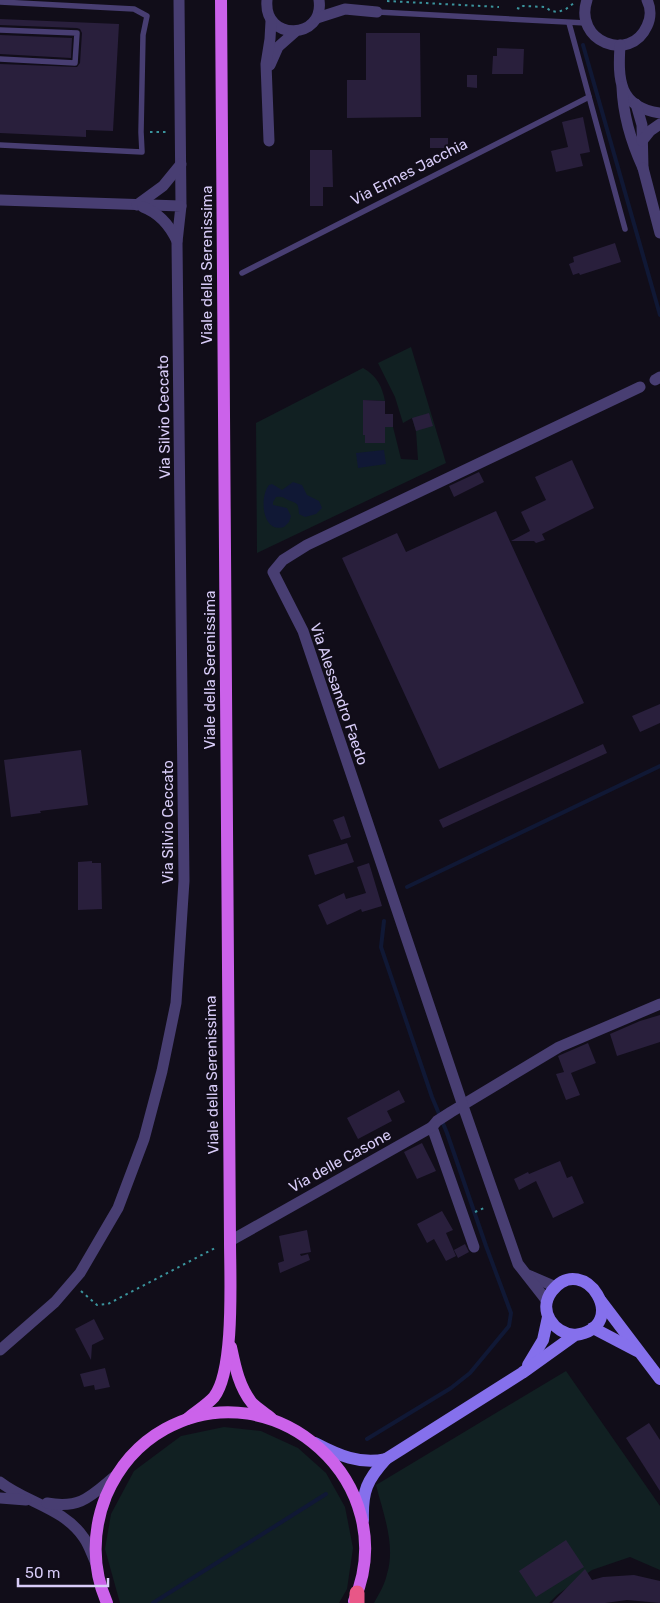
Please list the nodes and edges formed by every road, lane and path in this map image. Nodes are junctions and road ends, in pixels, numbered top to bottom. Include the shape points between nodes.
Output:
1 (221, 0) edge
2 (267, 0) edge
3 (320, 0) edge
4 (326, 0) edge
5 (440, 0) edge
6 (576, 0) edge
7 (587, 0) edge
8 (647, 0) edge
9 (387, 1) edge
10 (0, 2) edge
11 (179, 3) edge
12 (440, 4) junction
13 (499, 7) dead end
14 (517, 8) dead end
15 (345, 10) junction
16 (377, 12) joint
17 (317, 18) junction
18 (271, 21) junction
19 (569, 22) junction
20 (586, 23) junction
21 (0, 30) edge
22 (295, 32) junction
23 (620, 45) junction
24 (0, 59) edge
25 (267, 81) junction
26 (622, 87) junction
27 (589, 98) junction
28 (636, 104) junction
29 (660, 113) edge
30 (660, 124) edge
31 (141, 132) junction
32 (180, 132) junction
33 (269, 141) dead end
34 (642, 141) junction
35 (0, 145) edge
36 (180, 164) junction
37 (643, 168) junction
38 (0, 200) edge
39 (136, 205) junction
40 (181, 206) junction
41 (625, 229) dead end
42 (660, 233) edge
43 (177, 242) junction
44 (242, 273) dead end
45 (640, 387) dead end
46 (660, 1004) edge
47 (463, 1106) junction
48 (435, 1124) junction
49 (484, 1208) dead end
50 (470, 1213) dead end
51 (230, 1240) junction
52 (474, 1247) dead end
53 (526, 1274) junction
54 (72, 1283) junction
55 (556, 1286) junction
56 (601, 1300) junction
57 (547, 1301) junction
58 (548, 1317) junction
59 (593, 1328) junction
60 (575, 1336) junction
61 (229, 1339) junction
62 (0, 1350) edge
63 (642, 1353) junction
64 (522, 1373) junction
65 (660, 1379) edge
66 (187, 1418) junction
67 (275, 1421) junction
68 (312, 1442) junction
69 (386, 1459) junction
70 (117, 1474) junction
71 (0, 1482) edge
72 (0, 1498) edge
73 (32, 1500) junction
74 (364, 1527) junction
75 (96, 1563) junction
76 (356, 1600) edge
77 (107, 1603) edge

1 - 51 main road, Viale della Serenissima
2 - 18 street
3 - 17 street
4 - 15 street
5 - 12 path
6 - 14 path via 558,12 545,7
7 - 20 street
8 - 23 street via 650,16 645,30 636,39
9 - 12 path
10 - 31 lane via 134,9 147,16 143,35
11 - 32 street
12 - 13 path
15 - 16 street
15 - 17 street
16 - 19 lane
17 - 22 street via 304,30
18 - 22 street via 286,31
18 - 25 street
19 - 20 lane
19 - 27 lane
20 - 23 street via 603,42
21 - 24 lane via 77,33 75,63
22 - 25 street via 274,54
23 - 26 street
25 - 33 street
26 - 28 street
26 - 37 street via 634,144
27 - 41 lane
27 - 44 lane, Via Ermes Jacchia
28 - 29 street
28 - 34 street via 642,125
30 - 34 street
31 - 32 path
31 - 35 lane via 142,152
32 - 36 street
34 - 37 street
36 - 39 street via 163,186
36 - 40 street
37 - 42 street
38 - 39 street
39 - 40 street
39 - 43 street via 165,222
40 - 43 street, Via Silvio Ceccato
43 - 54 street, Via Silvio Ceccato via 184,882 176,1003 144,1139 118,1208
45 - 47 street, Via Alessandro Faedo via 307,545 283,560 273,572 303,632
46 - 47 street, Via delle Casone via 559,1047
47 - 48 street, Via delle Casone
47 - 53 street via 518,1264
48 - 51 street, Via delle Casone
48 - 52 street
49 - 50 path
51 - 54 path via 108,1304 97,1305
51 - 61 main road, Viale della Serenissima
53 - 55 street
53 - 57 street
54 - 62 street, Via Silvio Ceccato via 56,1302
55 - 56 street via 573,1280 582,1281 597,1292
55 - 57 street
56 - 59 street via 601,1316
56 - 63 street
57 - 58 street
58 - 60 street via 558,1331
58 - 64 street via 543,1340
59 - 60 street
59 - 63 street
60 - 64 street
61 - 66 main road, Viale della Serenissima via 222,1380 214,1397
61 - 67 main road, Viale della Serenissima via 245,1391 252,1403
63 - 65 street
64 - 69 street
66 - 67 main road via 226,1413
66 - 70 main road via 152,1437
67 - 68 main road
68 - 69 street via 348,1458
68 - 74 main road via 329,1456 348,1482
69 - 74 street via 366,1486 362,1506
70 - 73 street via 89,1499 79,1503 56,1505
70 - 75 main road via 96,1531
71 - 73 street
72 - 73 street
73 - 75 street via 55,1511 75,1527
74 - 76 main road via 364,1564
75 - 77 main road

